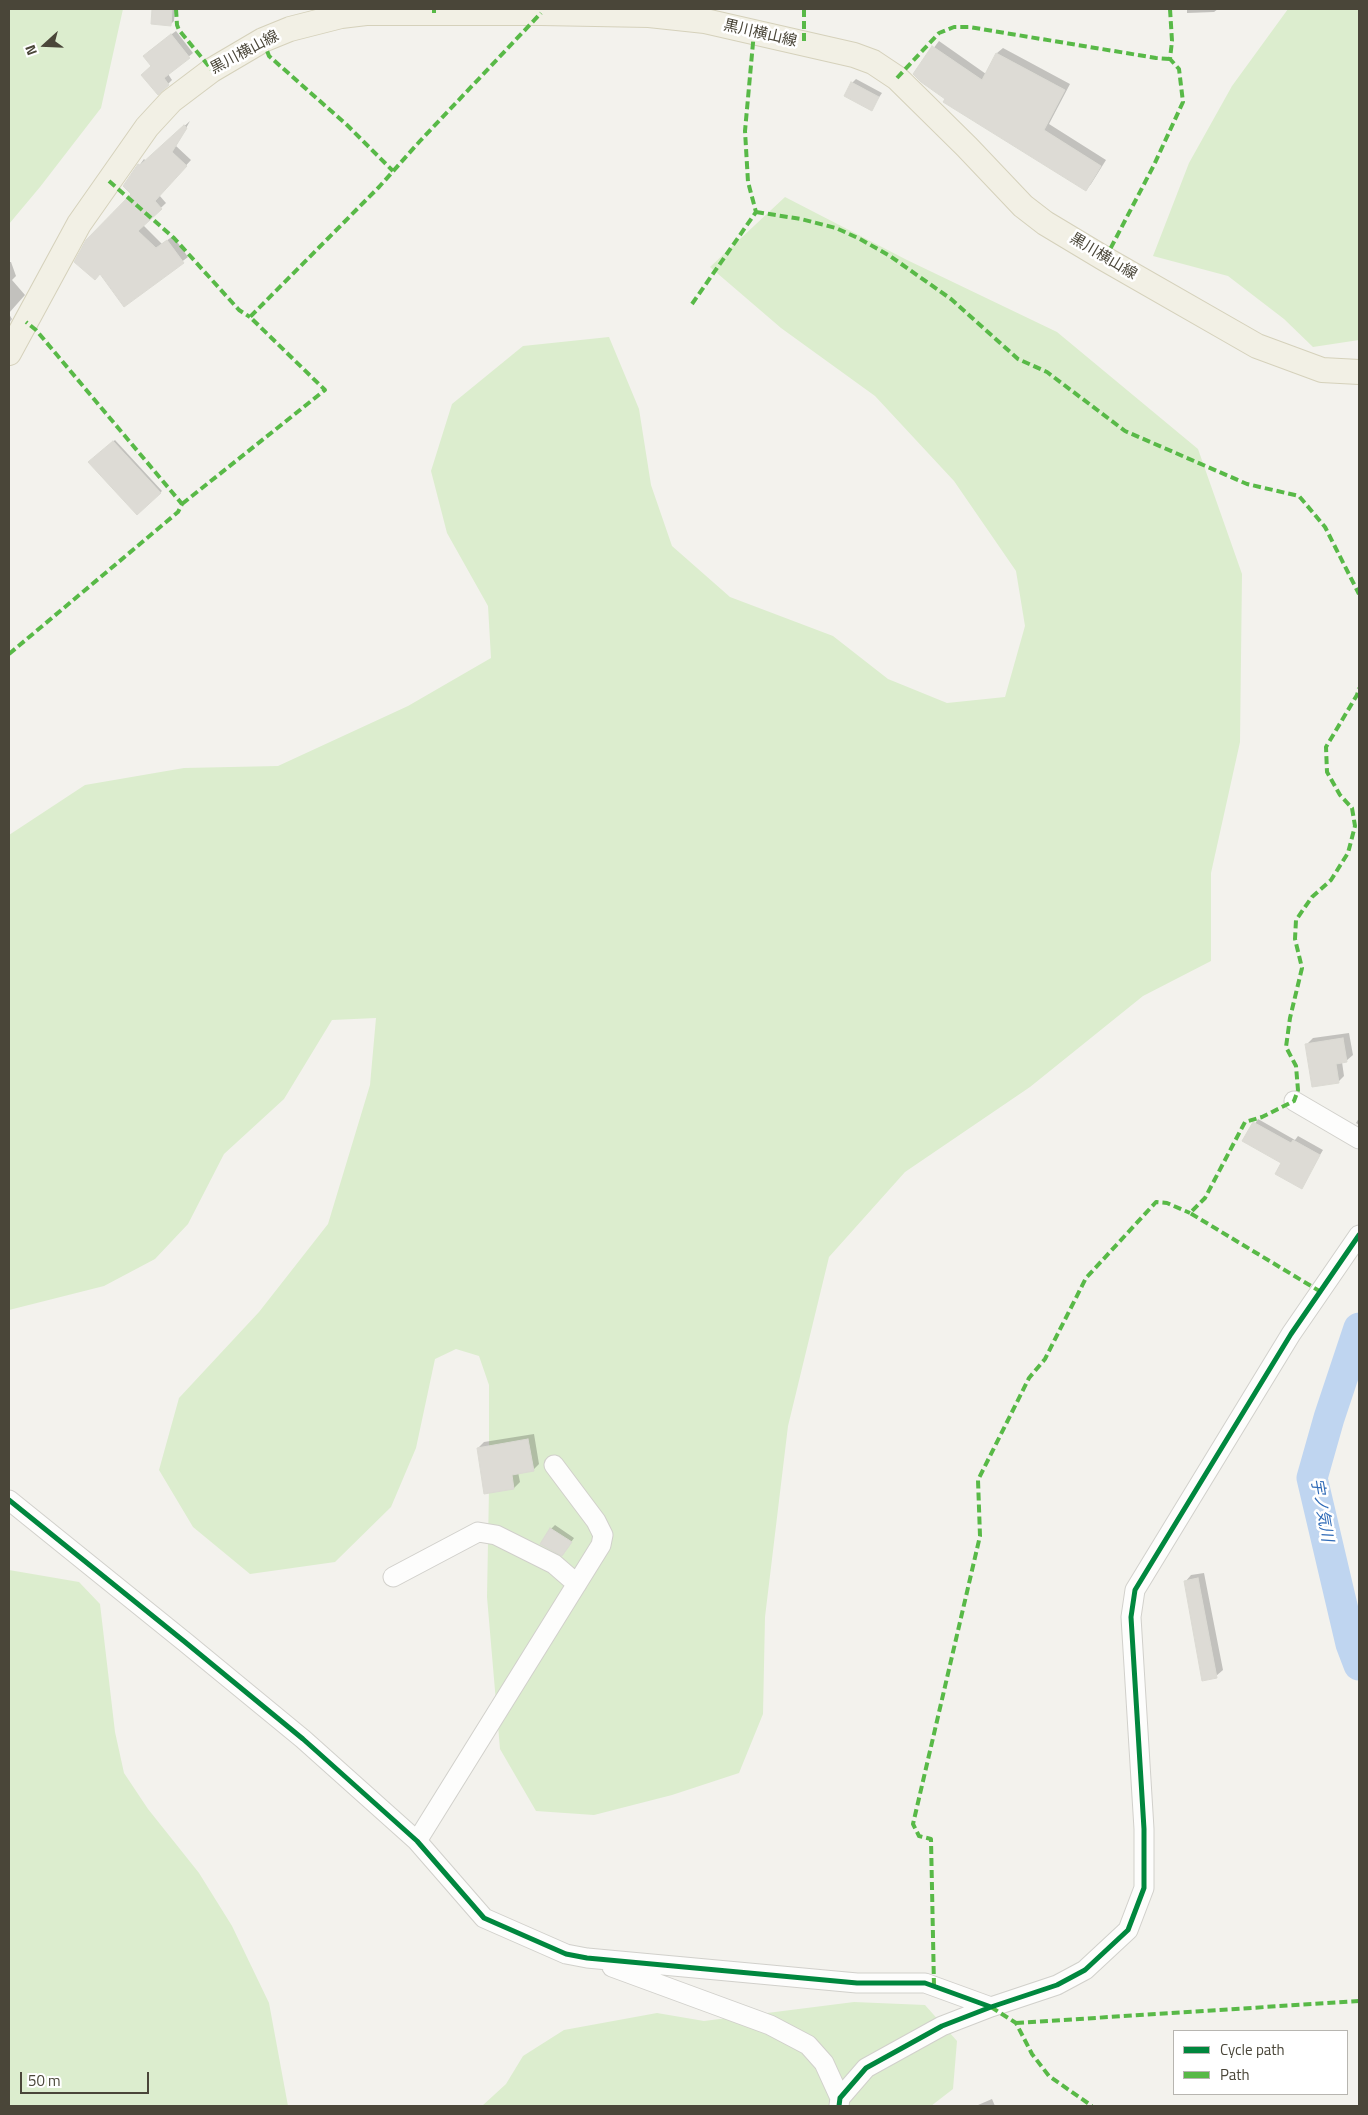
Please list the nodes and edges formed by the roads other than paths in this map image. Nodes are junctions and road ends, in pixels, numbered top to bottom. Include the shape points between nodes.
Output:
1 (9, 353) edge
2 (1359, 372) edge
3 (1294, 1100) dead end
4 (1359, 1139) edge
5 (1359, 1235) edge
6 (554, 1465) dead end
7 (9, 1500) edge
8 (393, 1577) dead end
9 (577, 1584) junction
10 (417, 1841) junction
11 (587, 1958) junction
12 (991, 2007) junction
13 (840, 2102) edge

1 - 2 main road, 黒川横山線 via 79,224 147,127 188,86 233,56 290,29 341,16 366,13 551,13 649,15 705,21 873,62 897,78 1023,206 1045,223 1258,346 1322,370
3 - 4 street
5 - 12 street via 1291,1334 1135,1590 1131,1617 1144,1829 1144,1888 1128,1930 1085,1970 1057,1985
6 - 9 street via 603,1535 601,1545
7 - 10 street via 303,1739
8 - 9 street via 478,1532 496,1534 554,1564
9 - 10 street
10 - 11 street via 484,1918 566,1954
11 - 12 street via 857,1983 926,1983
11 - 13 street via 770,2025 808,2045 824,2063
12 - 13 street via 942,2026 866,2068

